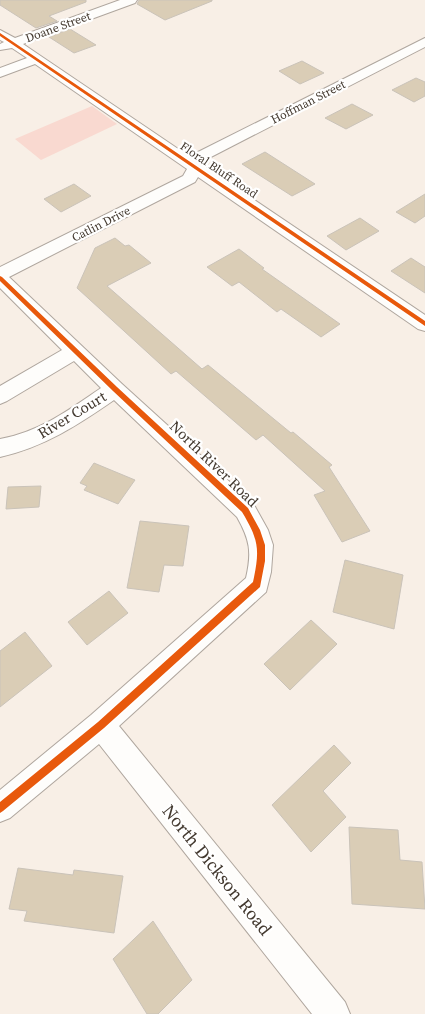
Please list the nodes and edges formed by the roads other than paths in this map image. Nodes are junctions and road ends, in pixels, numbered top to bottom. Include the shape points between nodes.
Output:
1 (131, 0) edge
2 (0, 34) edge
3 (425, 42) edge
4 (7, 46) edge
5 (37, 59) junction
6 (0, 73) edge
7 (196, 167) junction
8 (0, 274) edge
9 (0, 278) edge
10 (424, 322) edge
11 (75, 351) junction
12 (115, 389) junction
13 (0, 396) edge
14 (0, 448) edge
15 (101, 725) junction
16 (0, 808) edge
17 (333, 1014) edge

1 - 4 street, Doane Street
2 - 4 street, Floral Bluff Road
3 - 7 street, Hoffman Street via 203,155
4 - 5 street, Floral Bluff Road
5 - 6 street
5 - 7 street, Floral Bluff Road
7 - 8 street, Catlin Drive via 189,179
7 - 10 street, Floral Bluff Road
9 - 11 street, North River Road
11 - 12 street, North River Road
11 - 13 street
12 - 14 street, River Court via 44,435
12 - 15 street, North River Road via 245,510 258,532 264,555 256,584
15 - 16 street, North River Road
15 - 17 street, North Dickson Road

